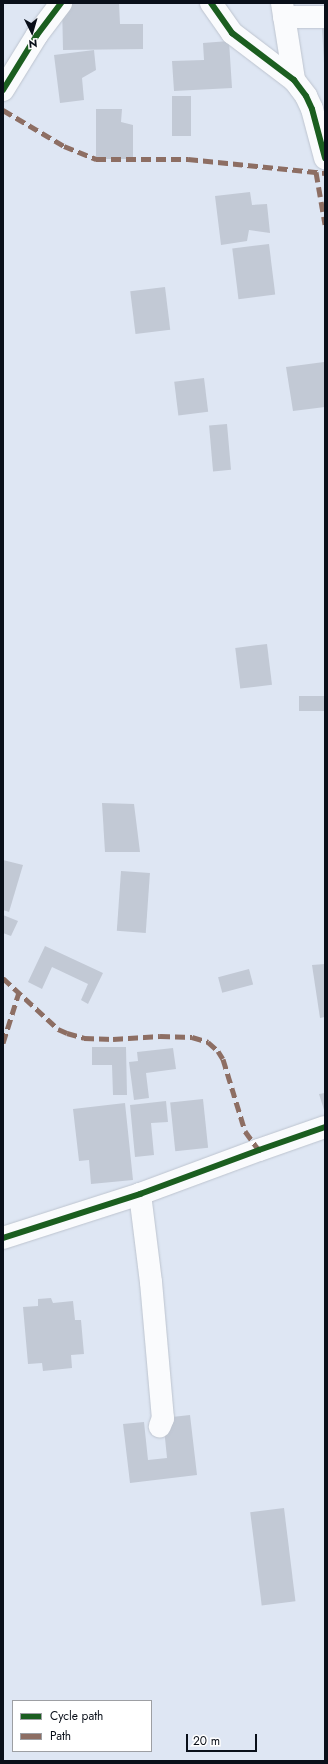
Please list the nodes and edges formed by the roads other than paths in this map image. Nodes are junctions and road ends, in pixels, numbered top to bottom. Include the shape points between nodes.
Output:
1 (61, 3) edge
2 (210, 3) edge
3 (283, 10) edge
4 (325, 17) edge
5 (294, 80) junction
6 (3, 90) edge
7 (325, 158) edge
8 (325, 1127) edge
9 (140, 1194) junction
10 (3, 1238) edge
11 (160, 1426) dead end

1 - 6 street via 37,35
2 - 5 street via 232,33
3 - 4 street
3 - 5 street
5 - 7 street via 312,109
8 - 9 street
9 - 10 street
9 - 11 street via 163,1418

